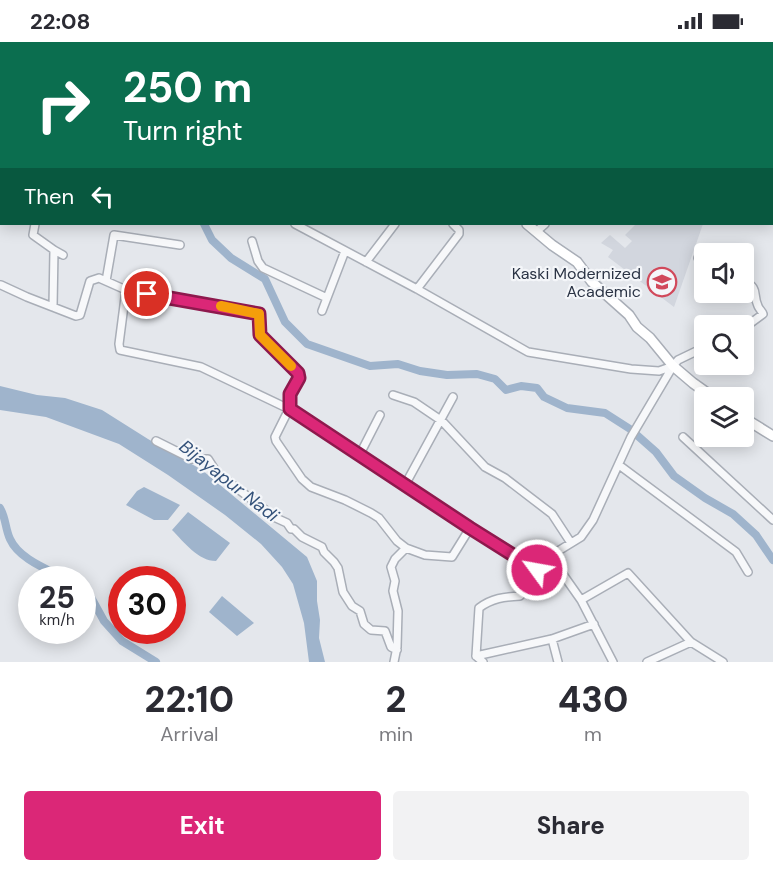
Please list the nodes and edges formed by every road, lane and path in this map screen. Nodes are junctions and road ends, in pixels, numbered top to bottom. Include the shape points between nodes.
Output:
1 (35, 225) edge
2 (297, 225) edge
3 (394, 225) edge
4 (454, 225) edge
5 (529, 225) edge
6 (544, 225) edge
7 (537, 231) junction
8 (252, 241) dead end
9 (180, 245) dead end
10 (54, 250) junction
11 (345, 250) junction
12 (63, 255) dead end
13 (366, 262) junction
14 (106, 280) junction
15 (1, 285) edge
16 (754, 288) edge
17 (417, 289) junction
18 (126, 290) junction
19 (327, 298) junction
20 (53, 307) junction
21 (322, 311) dead end
22 (754, 321) edge
23 (694, 352) edge
24 (673, 366) junction
25 (699, 387) edge
26 (393, 395) dead end
27 (453, 397) dead end
28 (290, 409) junction
29 (380, 415) dead end
30 (442, 421) junction
31 (754, 424) edge
32 (773, 436) edge
33 (682, 437) dead end
34 (156, 441) dead end
35 (360, 454) junction
36 (619, 465) junction
37 (405, 485) junction
38 (773, 520) edge
39 (470, 528) junction
40 (571, 543) junction
41 (406, 548) junction
42 (550, 556) junction
43 (537, 570) junction
44 (748, 572) dead end
45 (581, 600) junction
46 (594, 624) junction
47 (552, 639) junction
48 (691, 642) junction
49 (397, 650) junction
50 (476, 656) junction
51 (394, 662) edge
52 (483, 662) edge
53 (558, 662) edge
54 (613, 662) edge
55 (647, 662) edge
56 (723, 662) edge

1 - 10 street via 33,235
2 - 11 street
3 - 13 street
4 - 17 street via 459,234
5 - 7 main road
6 - 7 street
7 - 24 main road via 577,262
8 - 19 street via 263,268
9 - 14 street via 114,235
10 - 12 street
10 - 20 street
11 - 13 street
11 - 19 street
13 - 17 street
14 - 18 street
14 - 20 street via 90,281 80,315
15 - 20 street
16 - 22 street via 764,314
17 - 24 street via 528,351 659,372
18 - 28 street via 120,350 201,367
18 - 28 street via 259,314 260,335 298,373 290,394
19 - 21 street
23 - 24 street
24 - 25 main road
24 - 36 street
26 - 30 street via 414,402
27 - 30 street
28 - 35 street
28 - 41 street via 275,437 302,479 311,487 379,518
29 - 35 street
30 - 37 street
30 - 40 street via 485,467 552,514
31 - 32 main road
33 - 38 street
34 - 49 street via 192,459 208,459 217,473 244,495 322,547 338,568 343,592 360,611 364,624 370,630 384,630 391,647
35 - 37 street
36 - 40 street via 592,520 581,537
36 - 44 street via 729,546
37 - 39 street
39 - 41 street via 452,557 425,555
39 - 43 street
40 - 42 street
41 - 49 street via 391,567 398,607
42 - 43 street
42 - 45 street
43 - 50 street via 520,596 489,601 479,608
45 - 46 street
45 - 48 street via 628,573
46 - 47 street
46 - 54 street
47 - 50 street
47 - 53 street
48 - 55 street
48 - 56 street
49 - 51 street
50 - 52 street

